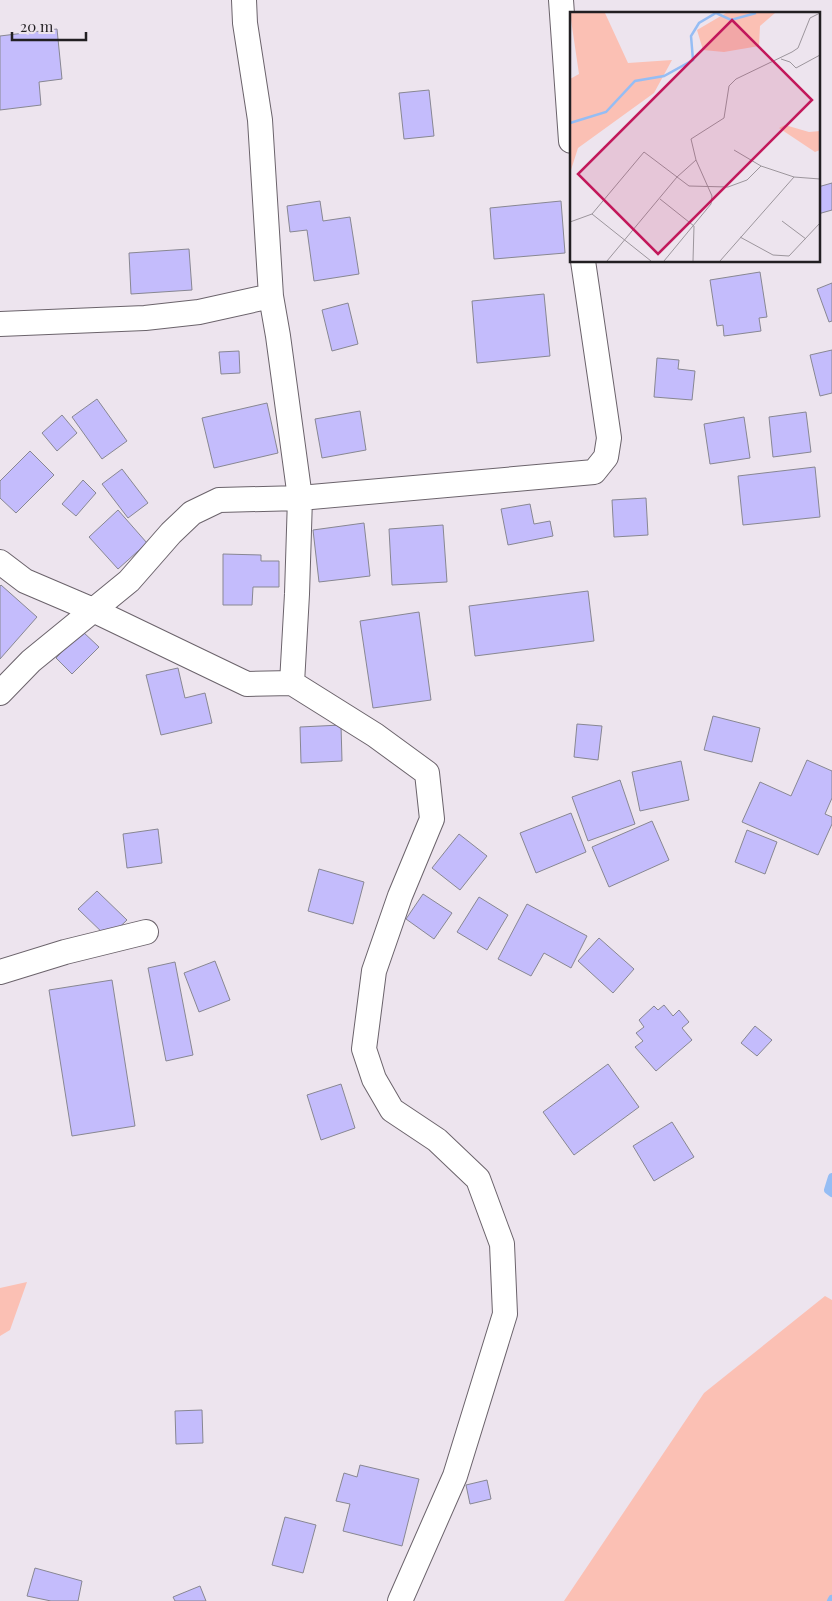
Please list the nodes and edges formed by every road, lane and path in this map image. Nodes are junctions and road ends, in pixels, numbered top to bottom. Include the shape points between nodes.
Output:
1 (244, 0) edge
2 (561, 0) edge
3 (570, 127) edge
4 (582, 262) edge
5 (271, 296) junction
6 (0, 324) edge
7 (300, 498) junction
8 (0, 562) edge
9 (93, 610) junction
10 (292, 683) junction
11 (0, 693) edge
12 (146, 932) dead end
13 (0, 972) edge
14 (400, 1601) edge

1 - 5 street via 260,120
2 - 3 street
4 - 7 street via 609,438 606,458 594,472
5 - 6 street via 199,312 145,318
5 - 7 street
7 - 9 street via 219,500 192,513 129,581
7 - 10 street
8 - 9 street via 25,582
9 - 10 street via 247,684
9 - 11 street via 31,661
10 - 14 street via 427,773 432,819 374,971 364,1049 374,1079 392,1110 437,1140 478,1179 502,1244 505,1314 455,1476
12 - 13 street

